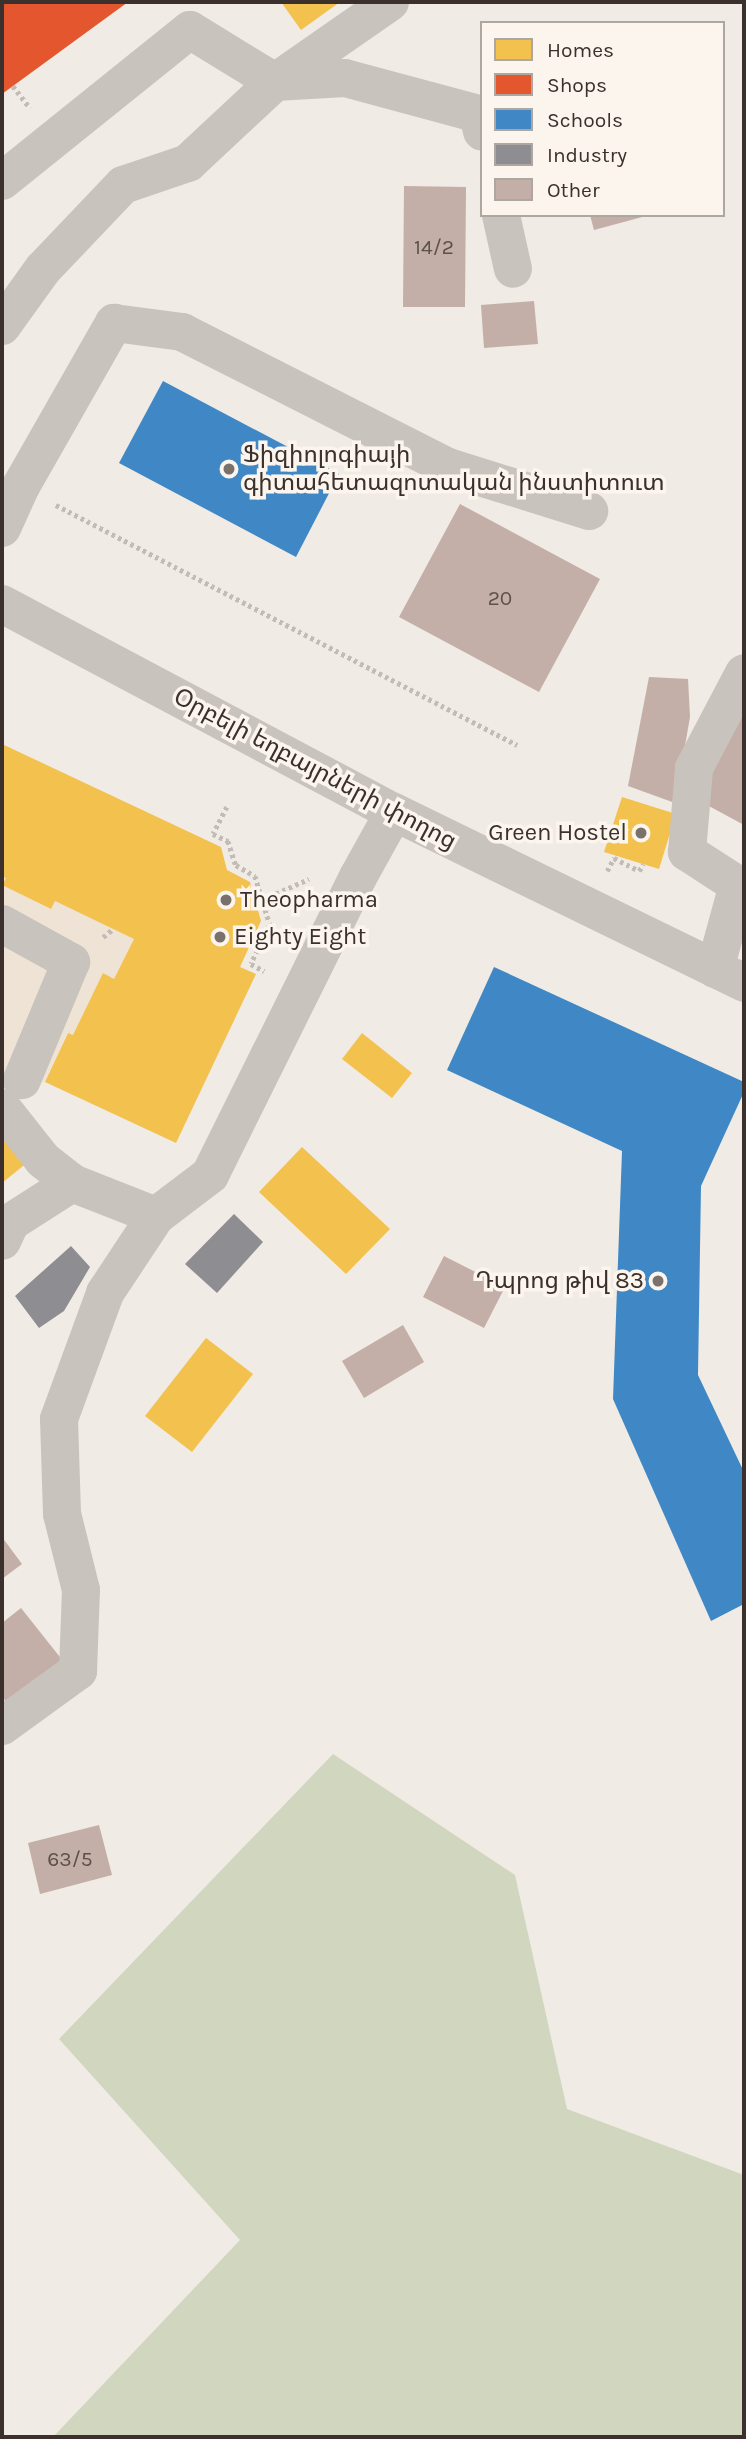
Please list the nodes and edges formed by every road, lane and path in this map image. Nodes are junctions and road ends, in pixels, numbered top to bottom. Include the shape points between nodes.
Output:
1 (390, 2) edge
2 (275, 82) junction
3 (480, 123) edge
4 (2, 181) edge
5 (501, 217) edge
6 (513, 269) dead end
7 (2, 326) edge
8 (21, 486) junction
9 (589, 511) dead end
10 (2, 528) edge
11 (2, 604) edge
12 (744, 673) edge
13 (517, 745) dead end
14 (227, 807) dead end
15 (394, 813) junction
16 (643, 864) dead end
17 (607, 871) dead end
18 (275, 895) dead end
19 (263, 899) junction
20 (2, 924) edge
21 (268, 972) dead end
22 (729, 976) edge
23 (12, 1094) edge
24 (72, 1183) junction
25 (156, 1216) junction
26 (2, 1241) edge
27 (2, 1726) edge

1 - 2 street
2 - 3 street via 345,78 478,114
2 - 4 street via 190,30
2 - 7 street via 188,163 123,185 43,269
5 - 6 street
8 - 9 street via 114,323 182,332 448,467
8 - 10 street
8 - 13 path
11 - 15 street, Օրբելի եղբայրների փողոց
12 - 22 street via 694,768 687,852 738,885
14 - 19 path via 212,834 228,841 236,865 255,876
15 - 22 street, Օրբելի եղբայրների փողոց
15 - 25 street via 210,1175
16 - 17 path via 639,871 614,858
18 - 19 path
19 - 21 path via 270,925 251,964
20 - 23 street via 71,962
23 - 24 street via 43,1160
24 - 25 street
24 - 26 street via 11,1222
25 - 27 street via 105,1293 59,1419 62,1514 81,1590 79,1671

